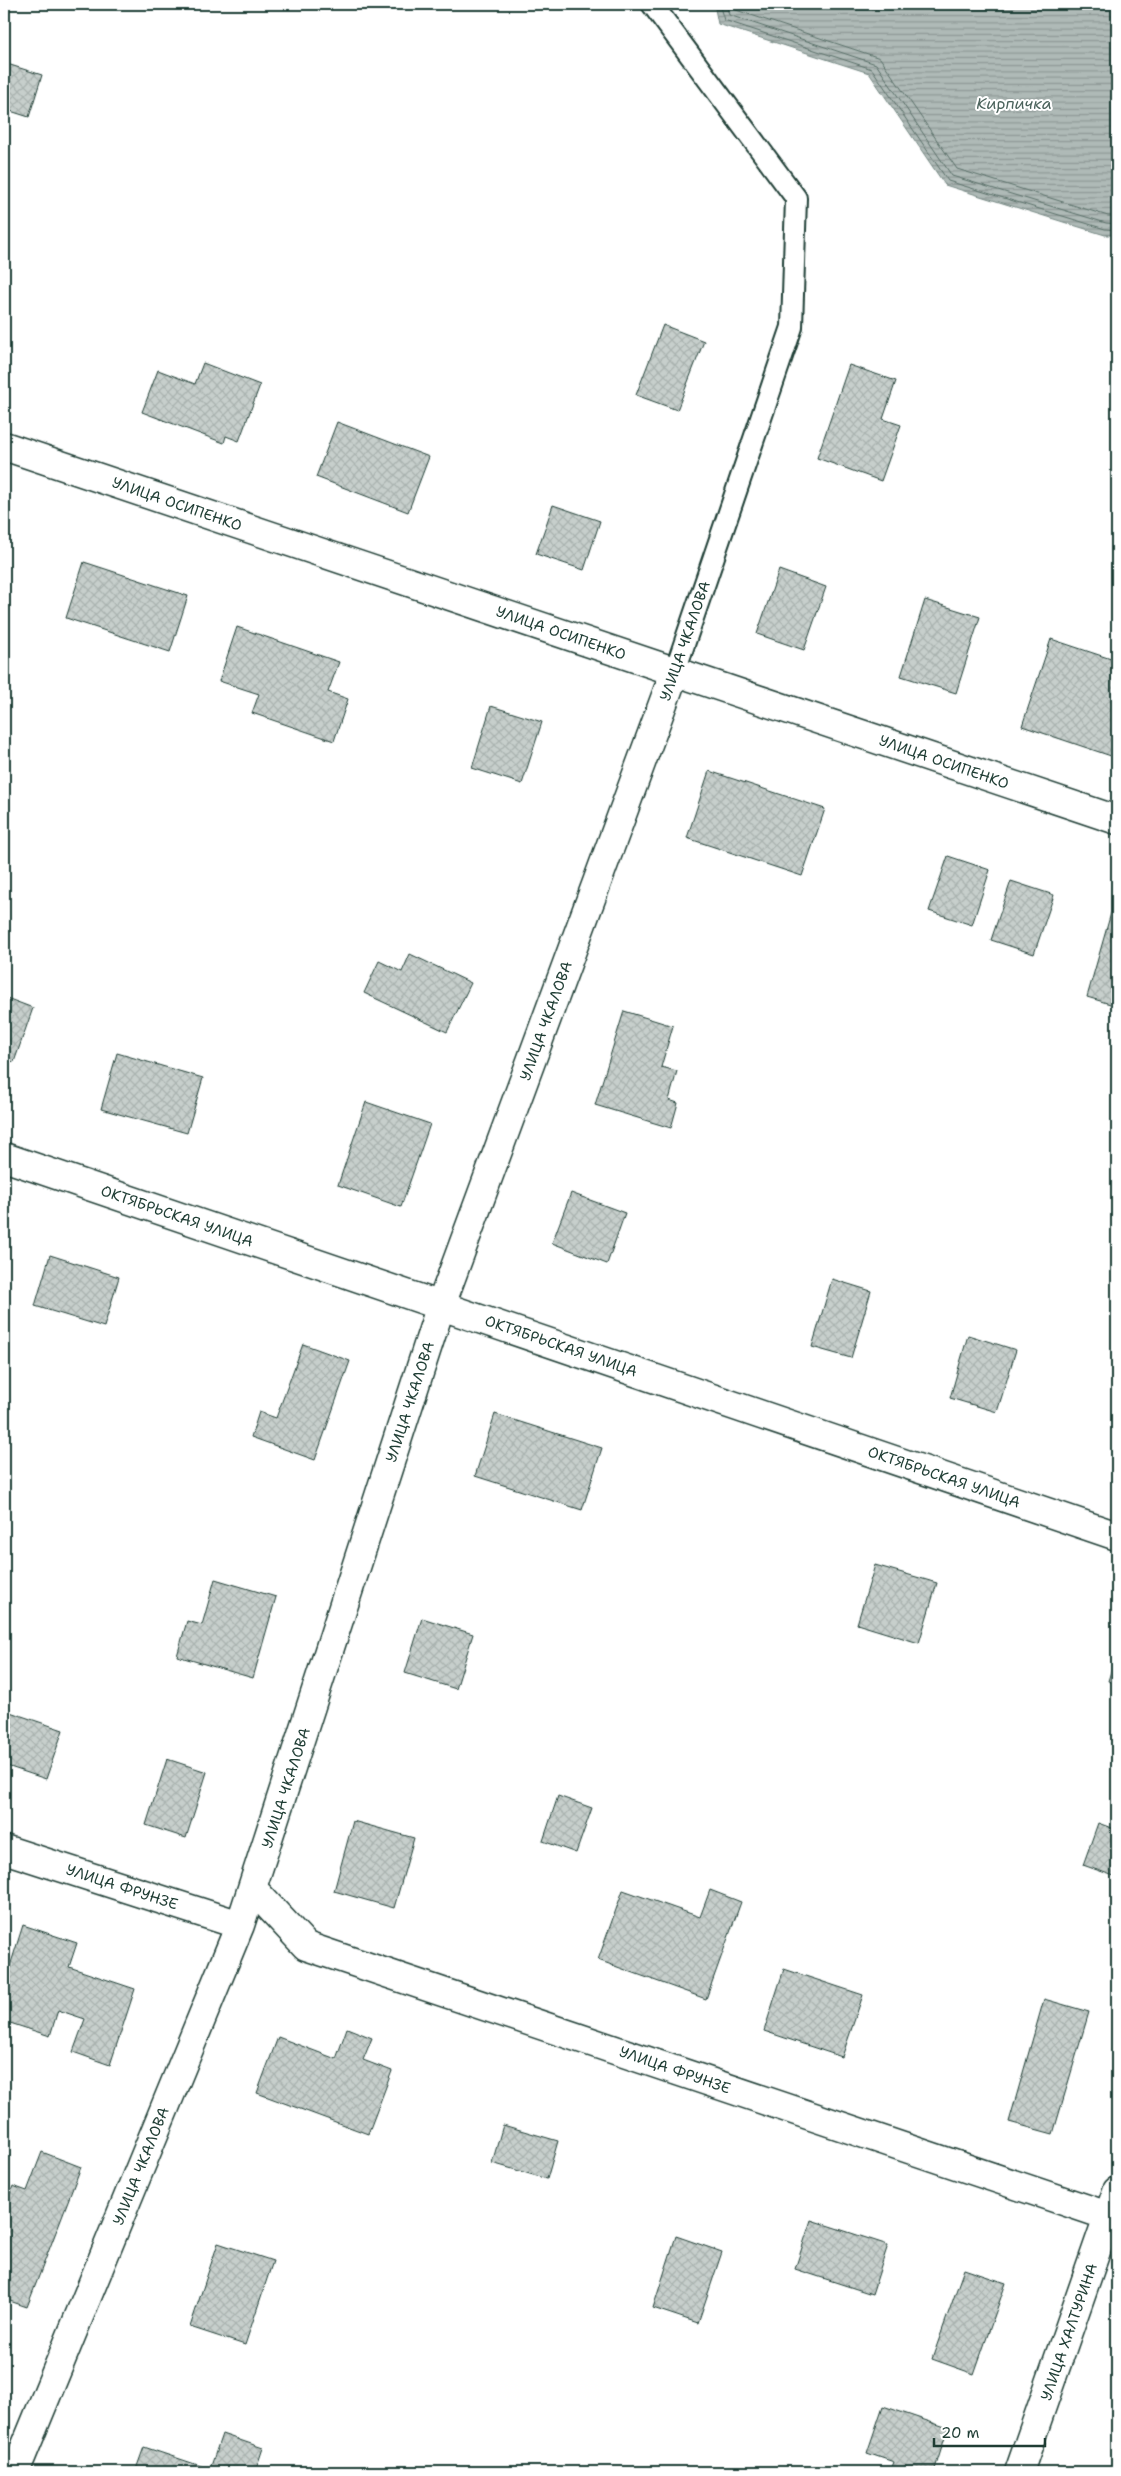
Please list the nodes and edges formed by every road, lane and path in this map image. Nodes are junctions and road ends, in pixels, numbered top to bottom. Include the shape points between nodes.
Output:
1 (652, 4) edge
2 (4, 446) edge
3 (675, 671) junction
4 (1117, 820) edge
5 (4, 1157) edge
6 (441, 1306) junction
7 (1117, 1536) edge
8 (4, 1848) edge
9 (253, 1889) junction
10 (240, 1925) junction
11 (1117, 2191) edge
12 (1113, 2218) edge
13 (15, 2472) edge
14 (1019, 2472) edge

1 - 3 lane, УЛИЦА ЧКАЛОВА via 796,198 792,327
2 - 3 street, УЛИЦА ОСИПЕНКО
3 - 4 street, УЛИЦА ОСИПЕНКО
3 - 6 street, УЛИЦА ЧКАЛОВА
5 - 6 street, ОКТЯБРЬСКАЯ УЛИЦА
6 - 7 street, ОКТЯБРЬСКАЯ УЛИЦА
6 - 9 street, УЛИЦА ЧКАЛОВА
8 - 10 street, УЛИЦА ФРУНЗЕ
9 - 10 street, УЛИЦА ЧКАЛОВА
9 - 12 street, УЛИЦА ФРУНЗЕ via 306,1946
10 - 13 street, УЛИЦА ЧКАЛОВА
11 - 12 street, УЛИЦА ХАЛТУРИНА
12 - 14 street, УЛИЦА ХАЛТУРИНА

